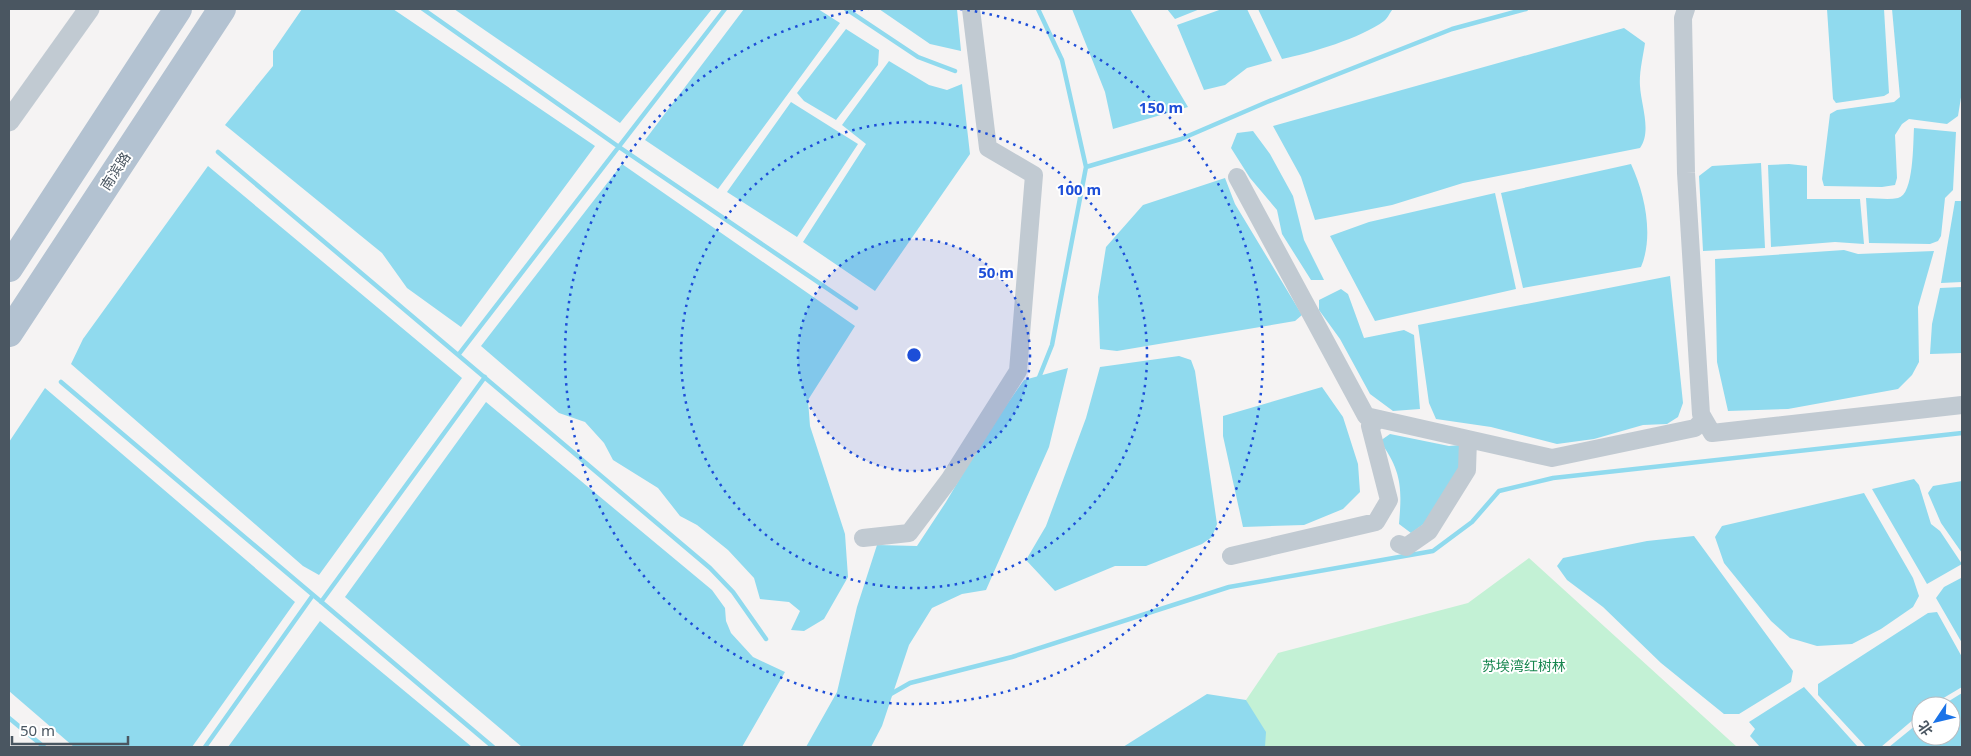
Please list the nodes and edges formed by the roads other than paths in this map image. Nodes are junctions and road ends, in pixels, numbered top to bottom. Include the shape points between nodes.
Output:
1 (89, 9) edge
2 (178, 9) edge
3 (222, 9) edge
4 (971, 9) edge
5 (1686, 9) edge
6 (9, 121) edge
7 (1237, 177) dead end
8 (9, 268) edge
9 (9, 333) edge
10 (1962, 405) edge
11 (1380, 419) junction
12 (1704, 419) junction
13 (1468, 439) junction
14 (863, 538) dead end
15 (1399, 544) dead end
16 (1231, 556) dead end

1 - 6 street
2 - 8 main road
3 - 9 main road, 南滨路
4 - 14 street via 988,148 1034,174 1018,371 949,480 909,532
5 - 12 street via 1683,18 1686,173 1701,414
7 - 11 street via 1366,416
10 - 12 street via 1712,433
11 - 13 street
11 - 16 street via 1370,426 1389,500 1376,522
12 - 13 street via 1695,428 1552,458
13 - 15 street via 1467,470 1429,531 1406,547

